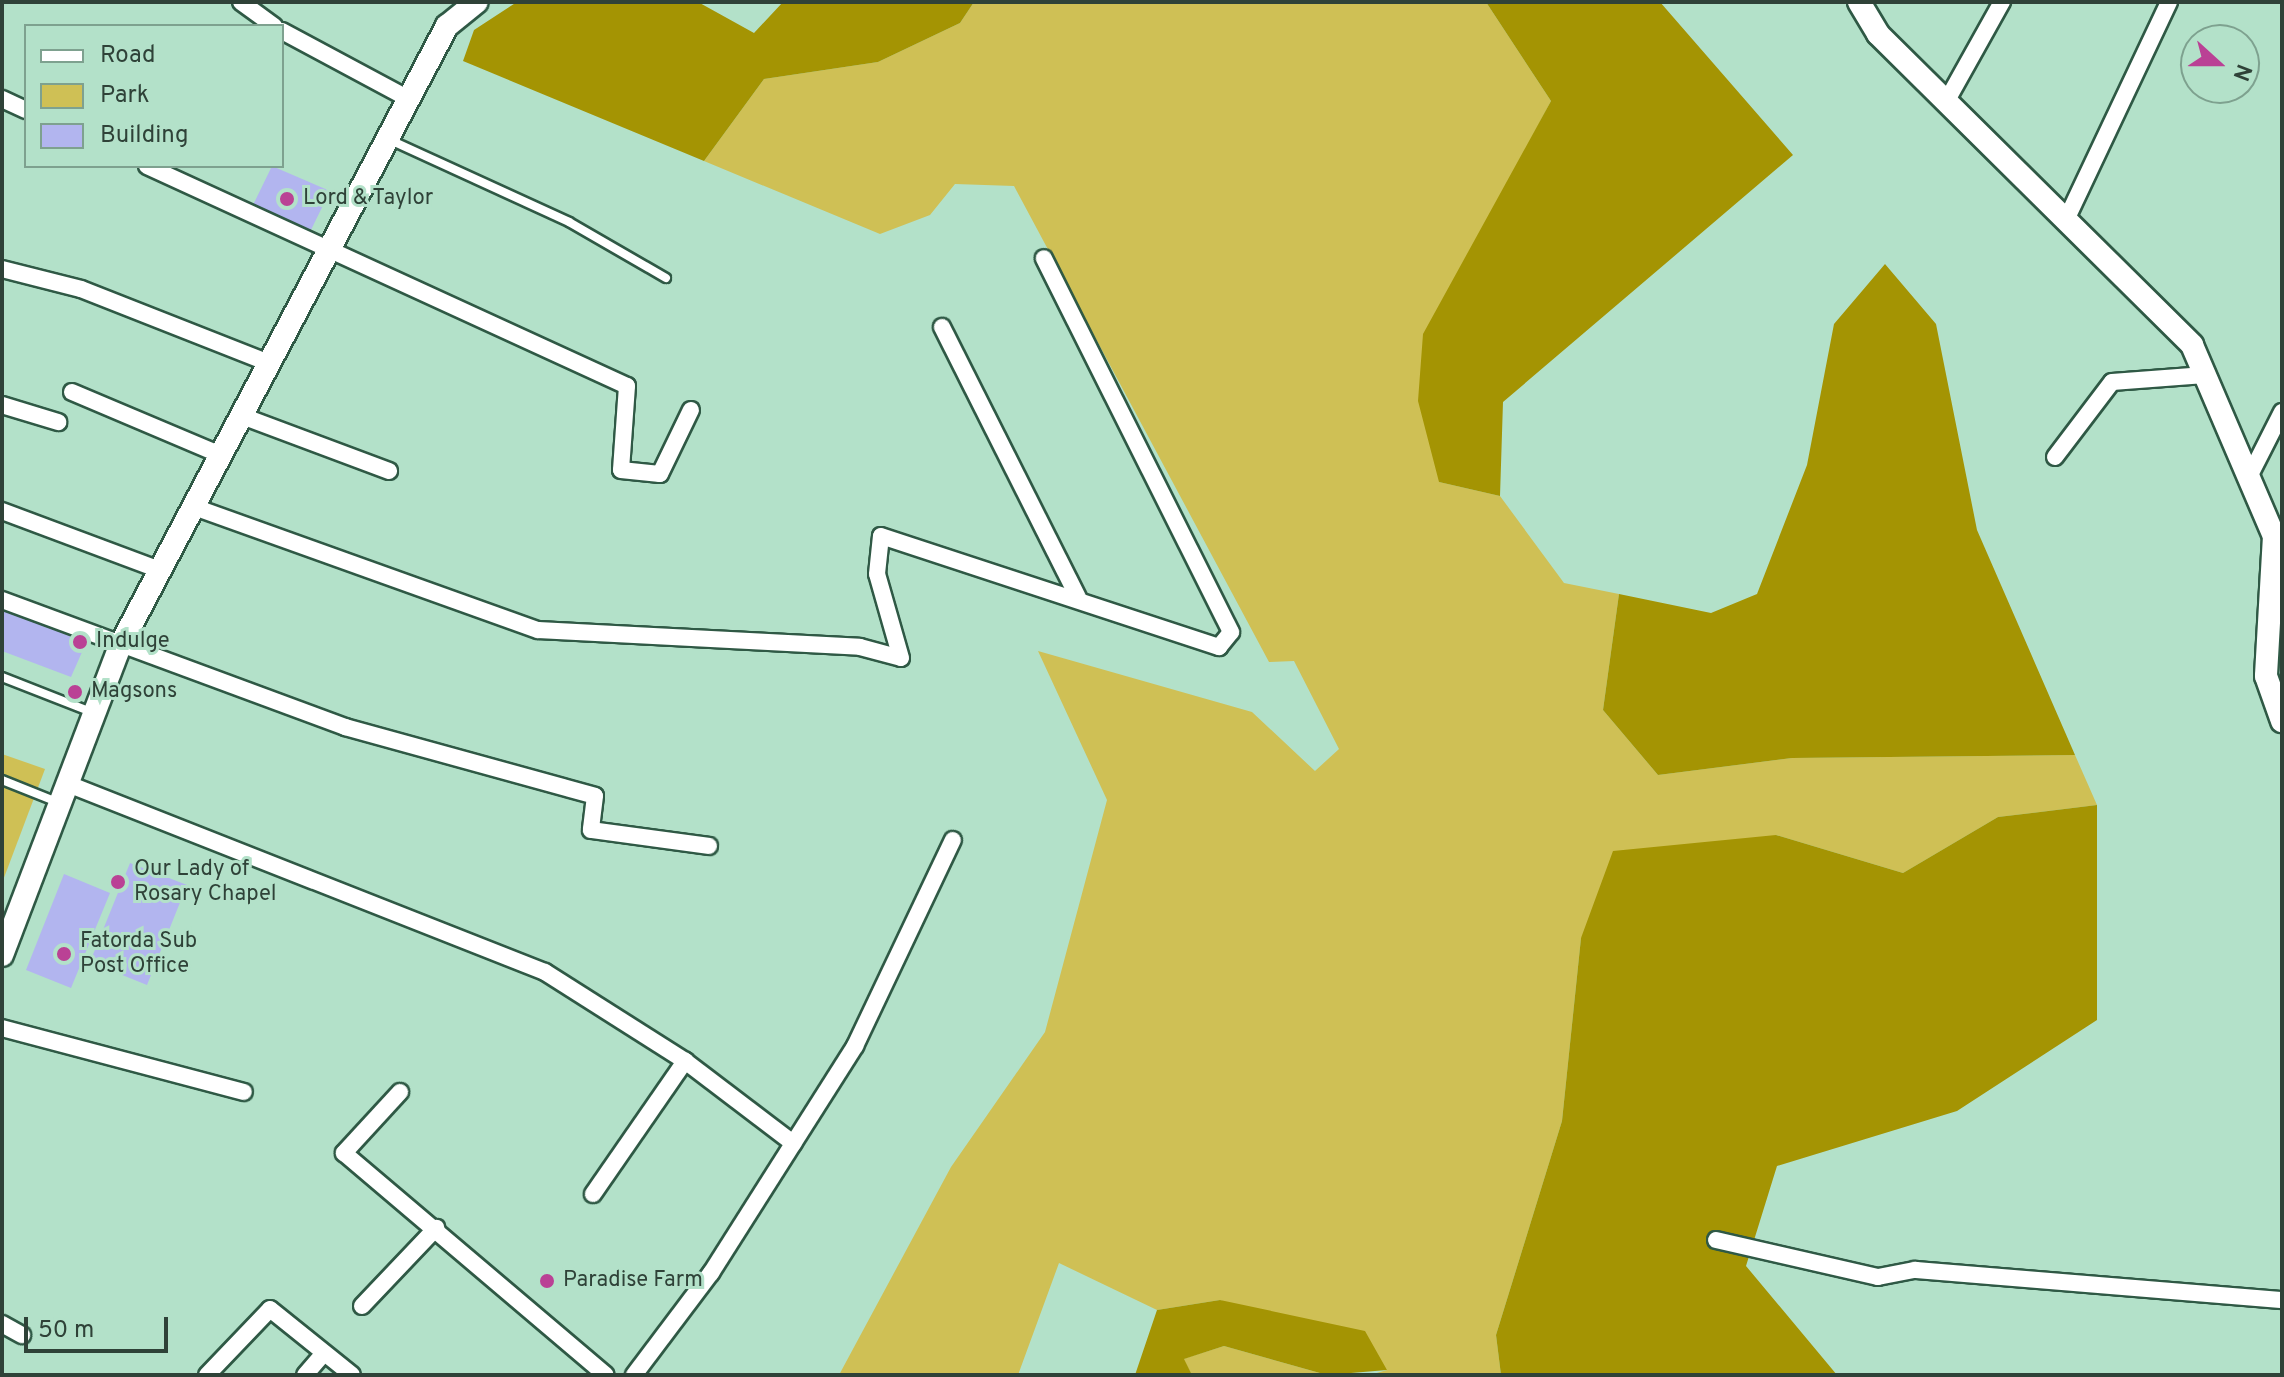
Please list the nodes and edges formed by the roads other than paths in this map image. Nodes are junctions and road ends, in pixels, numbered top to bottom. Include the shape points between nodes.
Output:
1 (241, 2) edge
2 (477, 2) edge
3 (1859, 2) edge
4 (2002, 2) edge
5 (2169, 2) edge
6 (271, 24) edge
7 (284, 32) edge
8 (2, 99) edge
9 (409, 99) junction
10 (1946, 102) junction
11 (24, 109) edge
12 (388, 139) junction
13 (151, 168) edge
14 (2066, 220) junction
15 (329, 250) junction
16 (1044, 258) dead end
17 (2, 269) edge
18 (666, 278) dead end
19 (942, 327) dead end
20 (269, 363) junction
21 (2205, 375) junction
22 (72, 392) dead end
23 (2, 405) edge
24 (691, 410) dead end
25 (2282, 412) edge
26 (242, 416) junction
27 (58, 422) dead end
28 (221, 455) junction
29 (2055, 457) dead end
30 (389, 471) dead end
31 (2249, 477) junction
32 (194, 507) junction
33 (2, 511) edge
34 (2278, 537) edge
35 (160, 570) junction
36 (1078, 597) junction
37 (2, 600) edge
38 (121, 644) junction
39 (2, 677) edge
40 (95, 714) junction
41 (2282, 721) edge
42 (2, 780) edge
43 (64, 793) junction
44 (953, 840) dead end
45 (709, 846) dead end
46 (2, 955) edge
47 (2, 1028) edge
48 (685, 1061) junction
49 (244, 1092) dead end
50 (400, 1092) dead end
51 (793, 1143) junction
52 (593, 1194) dead end
53 (436, 1228) junction
54 (1716, 1240) dead end
55 (2282, 1300) edge
56 (362, 1306) dead end
57 (2, 1324) edge
58 (22, 1335) dead end
59 (324, 1353) junction
60 (207, 1375) edge
61 (305, 1375) edge
62 (352, 1375) edge
63 (606, 1375) edge
64 (634, 1375) edge

1 - 6 street
2 - 9 street via 447,26
3 - 10 street via 1878,34
4 - 10 street
5 - 14 street
7 - 9 street
8 - 11 street
9 - 12 street
10 - 14 street
12 - 15 street
12 - 18 lane via 569,222
13 - 15 street
14 - 21 street via 2192,345
15 - 20 street
15 - 24 street via 627,386 621,470 660,474
16 - 36 street via 1231,632 1219,647
17 - 20 street via 81,289
19 - 36 street
20 - 26 street
21 - 29 street via 2112,382
21 - 31 street
22 - 28 street
23 - 27 street
25 - 31 street
26 - 28 street
26 - 30 street
28 - 32 street
31 - 34 street
32 - 35 street
32 - 36 street via 538,630 860,647 901,658 877,574 881,536
33 - 35 street
34 - 41 street via 2266,676
35 - 38 street
37 - 38 street
38 - 40 street
38 - 45 street via 345,727 595,796 591,830
39 - 40 lane
40 - 43 street
42 - 43 lane
43 - 46 street
43 - 48 street via 545,972
44 - 51 street via 855,1046
47 - 49 street
48 - 51 street
48 - 52 street
50 - 53 street via 344,1153
51 - 64 street via 711,1273
53 - 56 street
53 - 63 street
54 - 55 street via 1878,1277 1915,1270
57 - 58 street
59 - 60 street via 270,1309
59 - 61 street
59 - 62 street

